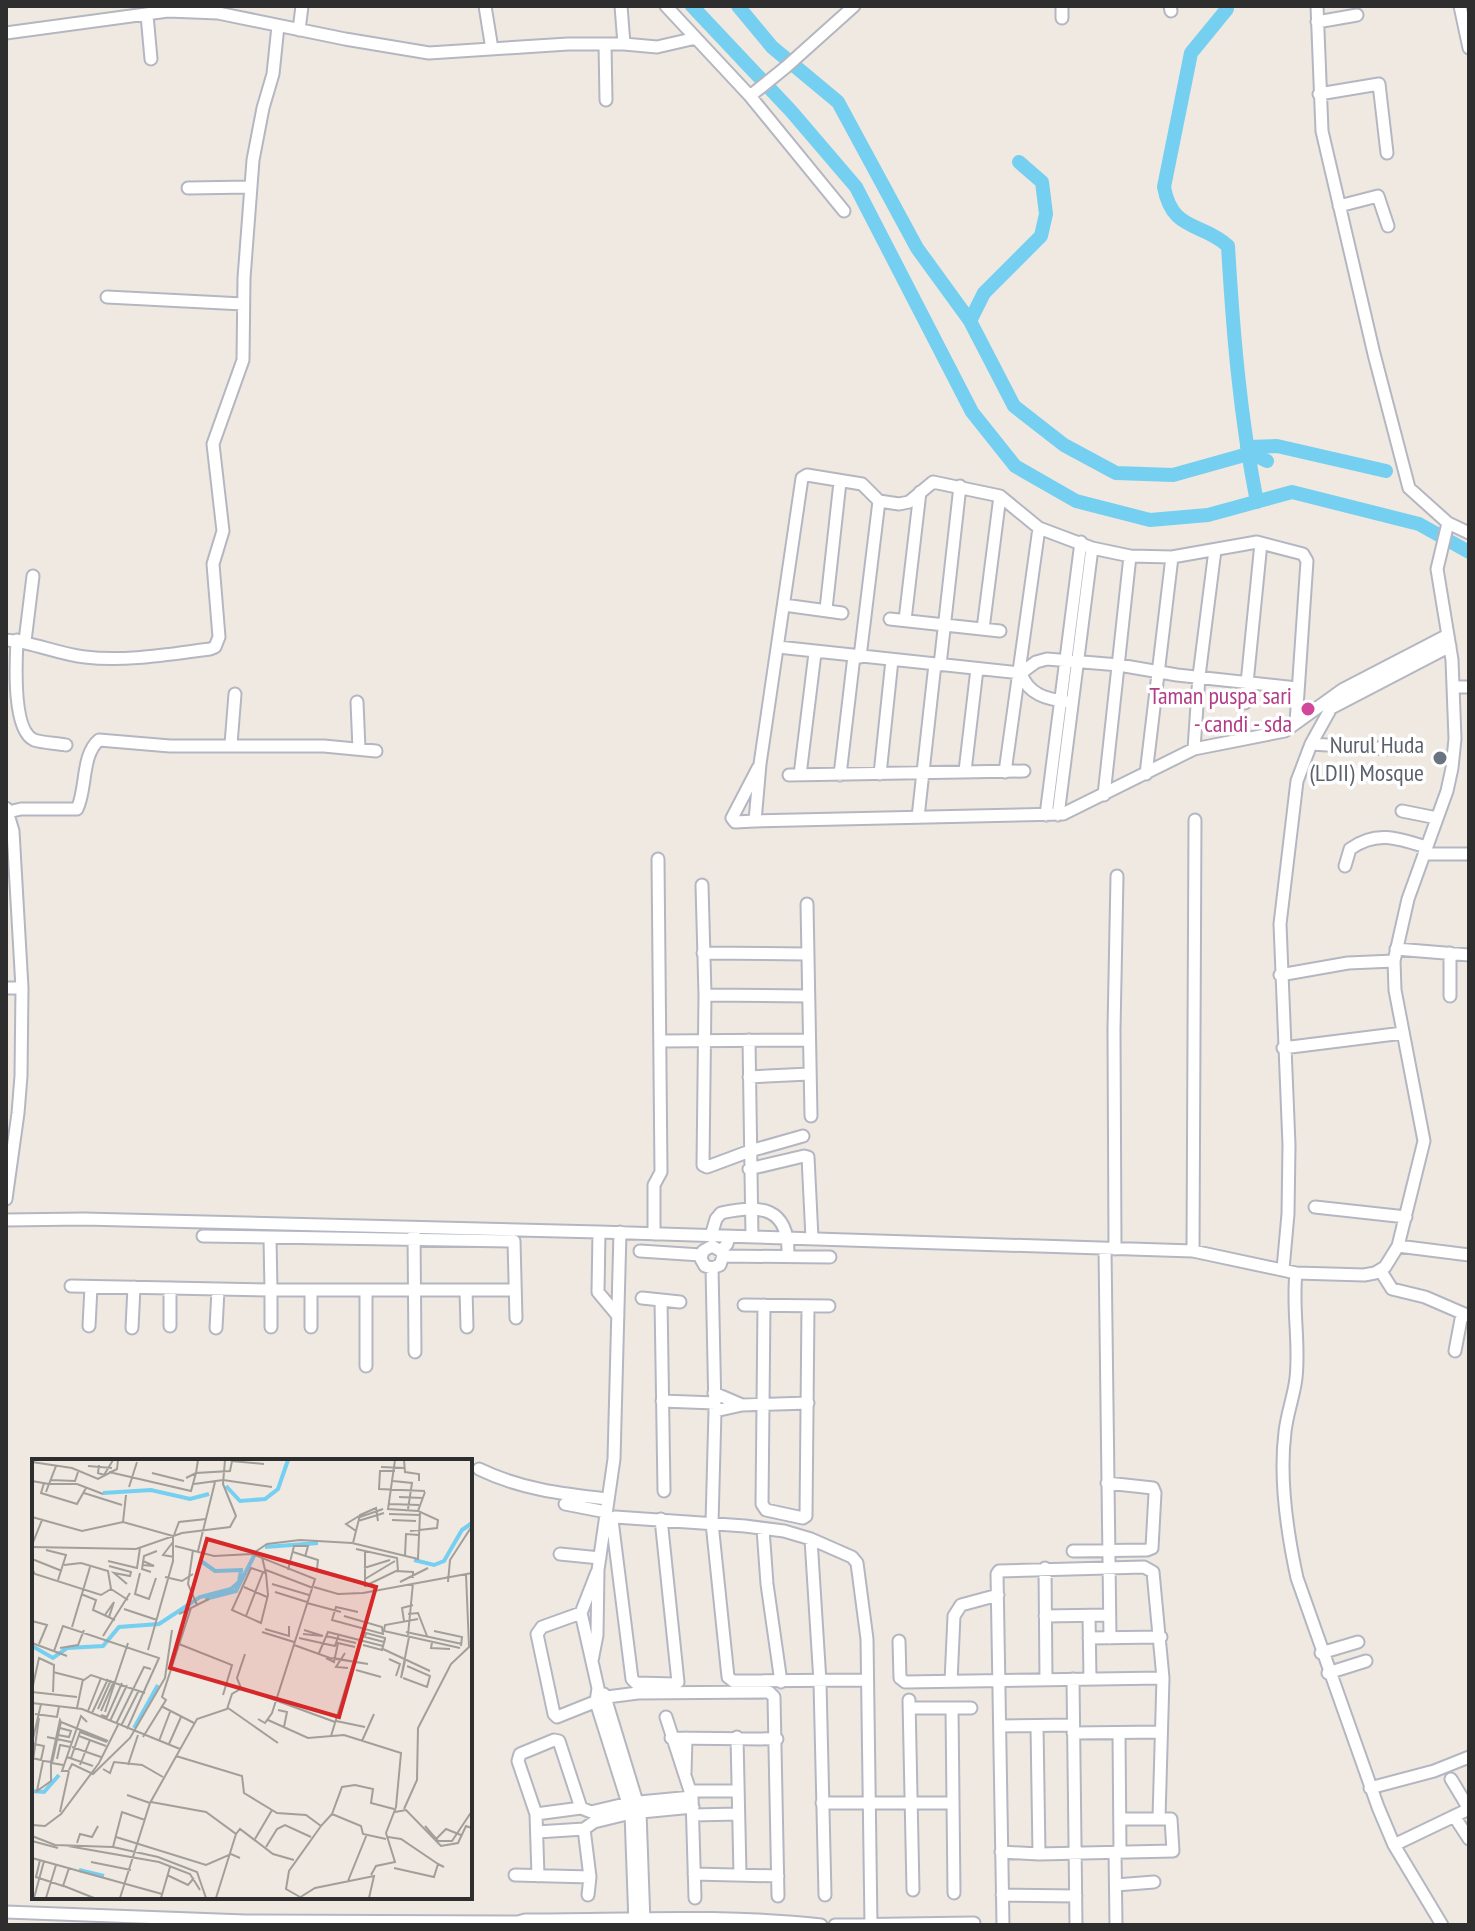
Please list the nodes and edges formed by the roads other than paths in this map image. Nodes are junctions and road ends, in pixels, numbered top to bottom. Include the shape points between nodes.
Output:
1 (302, 6) edge
2 (485, 6) edge
3 (621, 6) edge
4 (666, 6) edge
5 (854, 6) edge
6 (1317, 6) edge
7 (1460, 6) edge
8 (128, 12) edge
9 (147, 15) junction
10 (1357, 15) dead end
11 (1317, 22) junction
12 (278, 26) junction
13 (299, 30) junction
14 (6, 33) edge
15 (696, 38) junction
16 (605, 44) junction
17 (624, 44) junction
18 (1469, 48) edge
19 (492, 49) junction
20 (151, 59) dead end
21 (752, 94) junction
22 (1319, 94) junction
23 (606, 100) dead end
24 (1387, 153) dead end
25 (251, 187) junction
26 (188, 188) dead end
27 (1339, 206) junction
28 (844, 211) dead end
29 (1388, 226) dead end
30 (107, 297) dead end
31 (243, 304) junction
32 (840, 482) junction
33 (960, 486) junction
34 (920, 492) junction
35 (1000, 496) junction
36 (879, 501) junction
37 (1039, 528) junction
38 (1446, 529) junction
39 (1469, 533) edge
40 (1261, 543) junction
41 (1086, 545) junction
42 (1215, 550) junction
43 (1130, 556) junction
44 (1172, 557) junction
45 (33, 576) dead end
46 (784, 605) junction
47 (826, 609) junction
48 (842, 613) dead end
49 (890, 619) dead end
50 (905, 620) junction
51 (945, 626) junction
52 (983, 629) junction
53 (1000, 631) dead end
54 (16, 640) edge
55 (1449, 641) junction
56 (778, 647) junction
57 (815, 653) junction
58 (857, 656) junction
59 (892, 660) junction
60 (1072, 661) junction
61 (938, 665) junction
62 (1119, 665) junction
63 (977, 669) junction
64 (1019, 672) junction
65 (1160, 672) junction
66 (1199, 676) junction
67 (1248, 682) junction
68 (1454, 687) junction
69 (1469, 687) edge
70 (1297, 688) junction
71 (235, 694) dead end
72 (357, 702) dead end
73 (1068, 702) junction
74 (1245, 703) dead end
75 (1317, 709) junction
76 (1296, 722) junction
77 (1455, 739) junction
78 (1469, 739) edge
79 (231, 744) junction
80 (1311, 744) junction
81 (66, 745) dead end
82 (359, 749) junction
83 (1194, 749) junction
84 (1393, 749) dead end
85 (376, 751) dead end
86 (760, 764) junction
87 (965, 771) junction
88 (1024, 771) dead end
89 (1005, 772) junction
90 (921, 773) junction
91 (880, 774) junction
92 (1146, 774) junction
93 (840, 775) junction
94 (1104, 795) junction
95 (12, 810) edge
96 (1402, 811) dead end
97 (1052, 815) junction
98 (918, 817) junction
99 (1437, 818) junction
100 (1195, 820) dead end
101 (755, 821) junction
102 (1425, 850) junction
103 (1469, 854) edge
104 (658, 859) dead end
105 (1345, 866) dead end
106 (1117, 876) dead end
107 (702, 885) dead end
108 (807, 904) dead end
109 (703, 953) junction
110 (1450, 953) junction
111 (807, 954) junction
112 (1395, 955) junction
113 (1469, 955) edge
114 (1280, 975) junction
115 (6, 988) edge
116 (22, 988) junction
117 (705, 995) junction
118 (808, 996) junction
119 (1450, 996) dead end
120 (1403, 1033) junction
121 (705, 1040) junction
122 (749, 1040) junction
123 (808, 1040) junction
124 (661, 1041) junction
125 (1283, 1048) junction
126 (809, 1074) junction
127 (749, 1077) junction
128 (811, 1116) dead end
129 (803, 1136) dead end
130 (9, 1154) edge
131 (750, 1161) junction
132 (6, 1199) edge
133 (1315, 1207) dead end
134 (752, 1209) junction
135 (1406, 1217) junction
136 (6, 1220) edge
137 (599, 1232) junction
138 (620, 1232) junction
139 (414, 1233) junction
140 (654, 1234) junction
141 (514, 1235) junction
142 (203, 1236) dead end
143 (705, 1236) junction
144 (729, 1237) junction
145 (752, 1237) junction
146 (270, 1238) junction
147 (788, 1238) junction
148 (812, 1238) junction
149 (1398, 1246) junction
150 (1110, 1249) junction
151 (640, 1251) dead end
152 (1193, 1251) junction
153 (702, 1253) junction
154 (722, 1253) junction
155 (788, 1255) junction
156 (1469, 1255) edge
157 (830, 1257) dead end
158 (712, 1268) junction
159 (1283, 1269) junction
160 (1380, 1270) junction
161 (1296, 1273) junction
162 (71, 1286) dead end
163 (91, 1287) junction
164 (134, 1287) junction
165 (170, 1288) junction
166 (218, 1290) junction
167 (271, 1290) junction
168 (311, 1290) junction
169 (366, 1290) junction
170 (414, 1290) junction
171 (466, 1290) junction
172 (515, 1290) junction
173 (642, 1298) dead end
174 (661, 1300) junction
175 (680, 1302) dead end
176 (744, 1305) dead end
177 (764, 1305) junction
178 (808, 1306) junction
179 (829, 1306) dead end
180 (1465, 1315) edge
181 (618, 1316) junction
182 (516, 1318) dead end
183 (89, 1326) dead end
184 (170, 1326) dead end
185 (271, 1327) dead end
186 (311, 1327) dead end
187 (467, 1327) dead end
188 (132, 1328) dead end
189 (216, 1328) dead end
190 (1455, 1351) dead end
191 (415, 1352) dead end
192 (366, 1366) dead end
193 (662, 1401) junction
194 (714, 1403) junction
195 (808, 1403) junction
196 (763, 1404) junction
197 (742, 1405) junction
198 (479, 1469) dead end
199 (1107, 1483) junction
200 (664, 1491) dead end
201 (565, 1504) dead end
202 (606, 1505) junction
203 (712, 1516) junction
204 (661, 1519) junction
205 (763, 1529) junction
206 (811, 1539) junction
207 (1073, 1551) dead end
208 (560, 1554) dead end
209 (1108, 1558) junction
210 (599, 1564) junction
211 (1045, 1568) junction
212 (998, 1595) junction
213 (581, 1613) junction
214 (1109, 1615) junction
215 (1045, 1616) junction
216 (1089, 1616) junction
217 (1161, 1637) junction
218 (1089, 1638) junction
219 (1110, 1638) junction
220 (899, 1641) dead end
221 (1358, 1642) dead end
222 (1321, 1653) junction
223 (592, 1661) junction
224 (1366, 1661) dead end
225 (1328, 1673) junction
226 (1163, 1678) junction
227 (1073, 1679) junction
228 (1090, 1679) junction
229 (867, 1680) junction
230 (999, 1680) junction
231 (1046, 1680) junction
232 (951, 1681) junction
233 (781, 1682) junction
234 (820, 1682) junction
235 (600, 1696) junction
236 (952, 1708) junction
237 (971, 1708) dead end
238 (666, 1717) dead end
239 (1000, 1726) junction
240 (1037, 1726) junction
241 (1073, 1729) junction
242 (1160, 1732) junction
243 (1119, 1733) junction
244 (737, 1737) junction
245 (671, 1738) junction
246 (686, 1738) junction
247 (777, 1739) junction
248 (1469, 1757) edge
249 (684, 1776) junction
250 (1451, 1779) dead end
251 (1370, 1788) junction
252 (737, 1791) junction
253 (692, 1802) junction
254 (822, 1803) junction
255 (910, 1803) junction
256 (952, 1803) junction
257 (869, 1804) junction
258 (635, 1807) junction
259 (1469, 1809) edge
260 (536, 1814) junction
261 (738, 1814) junction
262 (1454, 1816) junction
263 (588, 1818) junction
264 (1159, 1818) junction
265 (1121, 1819) junction
266 (537, 1832) junction
267 (1469, 1839) edge
268 (1394, 1845) junction
269 (1001, 1852) junction
270 (1118, 1852) junction
271 (1075, 1853) junction
272 (1039, 1854) junction
273 (694, 1874) junction
274 (740, 1874) junction
275 (515, 1875) dead end
276 (538, 1876) junction
277 (778, 1876) junction
278 (590, 1877) junction
279 (1154, 1882) dead end
280 (1116, 1885) junction
281 (913, 1890) dead end
282 (954, 1893) dead end
283 (588, 1895) dead end
284 (825, 1895) dead end
285 (1002, 1895) junction
286 (778, 1896) dead end
287 (1076, 1896) junction
288 (695, 1898) dead end
289 (6, 1912) edge
290 (566, 1922) edge
291 (639, 1922) edge
292 (740, 1922) edge
293 (974, 1923) edge
294 (519, 1924) edge
295 (871, 1924) edge
296 (821, 1925) edge
297 (835, 1925) edge
298 (1003, 1925) edge
299 (1076, 1925) edge
300 (1116, 1925) edge
301 (1442, 1925) edge

1 - 13 street
2 - 19 street
3 - 17 street
4 - 15 street
5 - 21 street
6 - 11 street
7 - 18 street
8 - 9 street
8 - 14 street
9 - 12 street via 218,13
9 - 20 street
10 - 11 street
11 - 22 street
12 - 13 street
12 - 25 street
13 - 19 street via 429,53
15 - 17 street via 657,47
15 - 21 street
16 - 17 street
16 - 19 street
16 - 23 street
21 - 28 street
22 - 24 street via 1379,84
22 - 27 street
25 - 26 street
25 - 31 street
27 - 29 street via 1378,196
27 - 38 street via 1407,484
30 - 31 street
31 - 54 street via 243,360 213,444 223,529 213,564 219,631 215,647 104,658
32 - 36 street via 862,484
32 - 46 street via 802,478
32 - 47 street
33 - 34 street via 933,482
33 - 35 street
33 - 51 street
34 - 36 street via 904,503
34 - 50 street
35 - 37 street
35 - 52 street
36 - 58 street
37 - 41 street
37 - 64 street
38 - 39 street
38 - 55 street via 1438,580
40 - 42 street
40 - 67 street
40 - 70 street via 1307,558
41 - 43 street
41 - 60 street
42 - 44 street
42 - 66 street
43 - 44 street
43 - 62 street
44 - 65 street
45 - 54 street
46 - 47 street
46 - 56 street
47 - 48 street
49 - 50 street
50 - 51 street
51 - 52 street
51 - 61 street
52 - 53 street
54 - 81 street via 17,698 26,733
55 - 68 street
55 - 75 street via 1335,705
56 - 57 street
56 - 86 street
57 - 58 street
57 - 93 street via 794,775
58 - 59 street
58 - 93 street
59 - 61 street
59 - 91 street
60 - 62 street
60 - 64 street via 1041,660
60 - 73 street
61 - 63 street
61 - 90 street
62 - 65 street
62 - 94 street
63 - 64 street
63 - 87 street
64 - 73 street via 1039,696
64 - 89 street
65 - 66 street
65 - 92 street
66 - 67 street
66 - 83 street
67 - 70 street
67 - 74 street
68 - 69 street
68 - 77 street
70 - 76 street
71 - 79 street
72 - 82 street
73 - 97 street
75 - 76 street
75 - 80 street
76 - 83 street via 1280,733
77 - 78 street
77 - 99 street via 1450,779
79 - 82 street
79 - 95 street via 99,740 90,753 77,809
80 - 84 street
80 - 114 street via 1293,802
82 - 85 street
83 - 92 street
86 - 101 street
86 - 101 street via 732,816 735,822
87 - 89 street
87 - 90 street
88 - 89 street
90 - 91 street
90 - 98 street
91 - 93 street
92 - 94 street
94 - 97 street
95 - 116 street
96 - 99 street
97 - 98 street
98 - 101 street
99 - 102 street
100 - 152 street
102 - 103 street
102 - 105 street via 1374,837 1350,849
102 - 112 street
104 - 124 street
106 - 150 street
107 - 109 street
108 - 111 street
109 - 111 street
109 - 117 street
110 - 112 street
110 - 113 street
110 - 119 street
111 - 118 street
112 - 114 street
112 - 120 street
114 - 125 street
115 - 116 street
116 - 130 street via 20,1095
117 - 118 street
117 - 121 street
118 - 123 street
120 - 125 street
120 - 135 street via 1424,1135
121 - 122 street
121 - 124 street
121 - 131 street via 703,1165
122 - 123 street
122 - 127 street
123 - 126 street
124 - 140 street via 661,1172 654,1185
125 - 159 street via 1289,1145
126 - 127 street
126 - 128 street
127 - 131 street
129 - 131 street
130 - 132 street
131 - 134 street
131 - 148 street via 808,1157
133 - 135 street
134 - 143 street via 721,1213
134 - 145 street
134 - 147 street via 777,1215
135 - 149 street
136 - 139 street
137 - 138 street
137 - 141 street
137 - 181 street via 598,1292
138 - 140 street
138 - 181 street
139 - 141 street
139 - 146 street
139 - 170 street
140 - 143 street
141 - 172 street
142 - 146 street
143 - 144 street
143 - 153 street via 698,1242
144 - 145 street
144 - 154 street
145 - 147 street
146 - 167 street
147 - 148 street
147 - 155 street
148 - 150 street
149 - 156 street
149 - 160 street
150 - 152 street
150 - 199 street
151 - 153 street
152 - 159 street
153 - 154 street via 712,1246
153 - 158 street via 705,1266
154 - 155 street
154 - 158 street via 720,1265
155 - 157 street
158 - 194 street
159 - 161 street
160 - 161 street via 1364,1275
160 - 180 street via 1392,1289
161 - 222 street via 1296,1380 1283,1458 1292,1556
162 - 163 street
163 - 164 street
163 - 183 street
164 - 165 street
164 - 188 street
165 - 166 street
165 - 184 street
166 - 167 street
166 - 189 street
167 - 168 street
167 - 185 street
168 - 169 street
168 - 186 street
169 - 170 street
169 - 192 street
170 - 171 street
170 - 191 street
171 - 172 street
171 - 187 street
172 - 182 street
173 - 174 street
174 - 175 street
174 - 193 street
176 - 177 street
177 - 178 street
177 - 196 street
178 - 179 street
178 - 195 street
180 - 190 street
181 - 202 street via 614,1459
193 - 194 street
193 - 200 street
194 - 197 street
194 - 197 street
194 - 203 street
195 - 196 street
195 - 196 street via 803,1518 763,1508
196 - 197 street
198 - 202 street via 514,1485
199 - 209 street
199 - 209 street via 1151,1487 1155,1493 1152,1548
201 - 202 street
202 - 210 street
203 - 204 street
203 - 205 street
203 - 233 street via 728,1677
204 - 204 street via 612,1520 636,1683 678,1682
205 - 206 street
205 - 233 street
206 - 229 street via 857,1563
206 - 234 street
207 - 209 street
208 - 210 street
209 - 211 street
209 - 214 street
209 - 217 street via 1153,1572
210 - 213 street
210 - 223 street
211 - 212 street via 999,1571
211 - 215 street
212 - 230 street
212 - 232 street via 957,1609
213 - 223 street
213 - 235 street via 542,1627 537,1634 554,1714 562,1717
214 - 216 street
214 - 219 street
215 - 216 street
215 - 231 street
216 - 218 street
217 - 219 street
217 - 226 street
218 - 219 street
218 - 228 street
220 - 232 street via 903,1682
221 - 222 street
222 - 225 street
223 - 235 street
224 - 225 street
225 - 251 street
226 - 228 street
226 - 242 street
227 - 228 street
227 - 231 street
227 - 241 street
229 - 234 street
229 - 257 street
230 - 231 street
230 - 232 street
230 - 239 street
233 - 234 street
234 - 254 street
235 - 247 street via 769,1692 775,1699
235 - 258 street
236 - 237 street
236 - 255 street via 909,1704
236 - 256 street
238 - 245 street
239 - 240 street
239 - 269 street
240 - 241 street
240 - 272 street
241 - 243 street
241 - 271 street
242 - 243 street
242 - 264 street
243 - 265 street
244 - 246 street
244 - 247 street
244 - 252 street
245 - 246 street
245 - 249 street
246 - 249 street
247 - 277 street
248 - 251 street
249 - 253 street
250 - 259 street
251 - 268 street
252 - 253 street
252 - 261 street
253 - 258 street
253 - 261 street
253 - 273 street
254 - 257 street
254 - 284 street
255 - 256 street
255 - 257 street
255 - 281 street
256 - 282 street
257 - 295 street
258 - 263 street
258 - 291 street
259 - 262 street
260 - 263 street
260 - 263 street via 518,1757 554,1740 562,1744
260 - 266 street
261 - 274 street
262 - 267 street
262 - 268 street
263 - 266 street
263 - 278 street
264 - 265 street
264 - 270 street via 1172,1822 1173,1851
265 - 270 street
266 - 276 street
268 - 301 street
269 - 272 street
269 - 285 street
270 - 271 street
270 - 280 street
271 - 272 street
271 - 287 street
273 - 274 street
273 - 288 street
274 - 277 street
275 - 276 street
276 - 278 street
277 - 286 street
278 - 283 street
279 - 280 street
280 - 300 street
285 - 287 street
285 - 298 street
287 - 299 street
289 - 294 street
290 - 291 street
290 - 294 street
291 - 292 street
292 - 296 street
293 - 295 street
295 - 297 street

